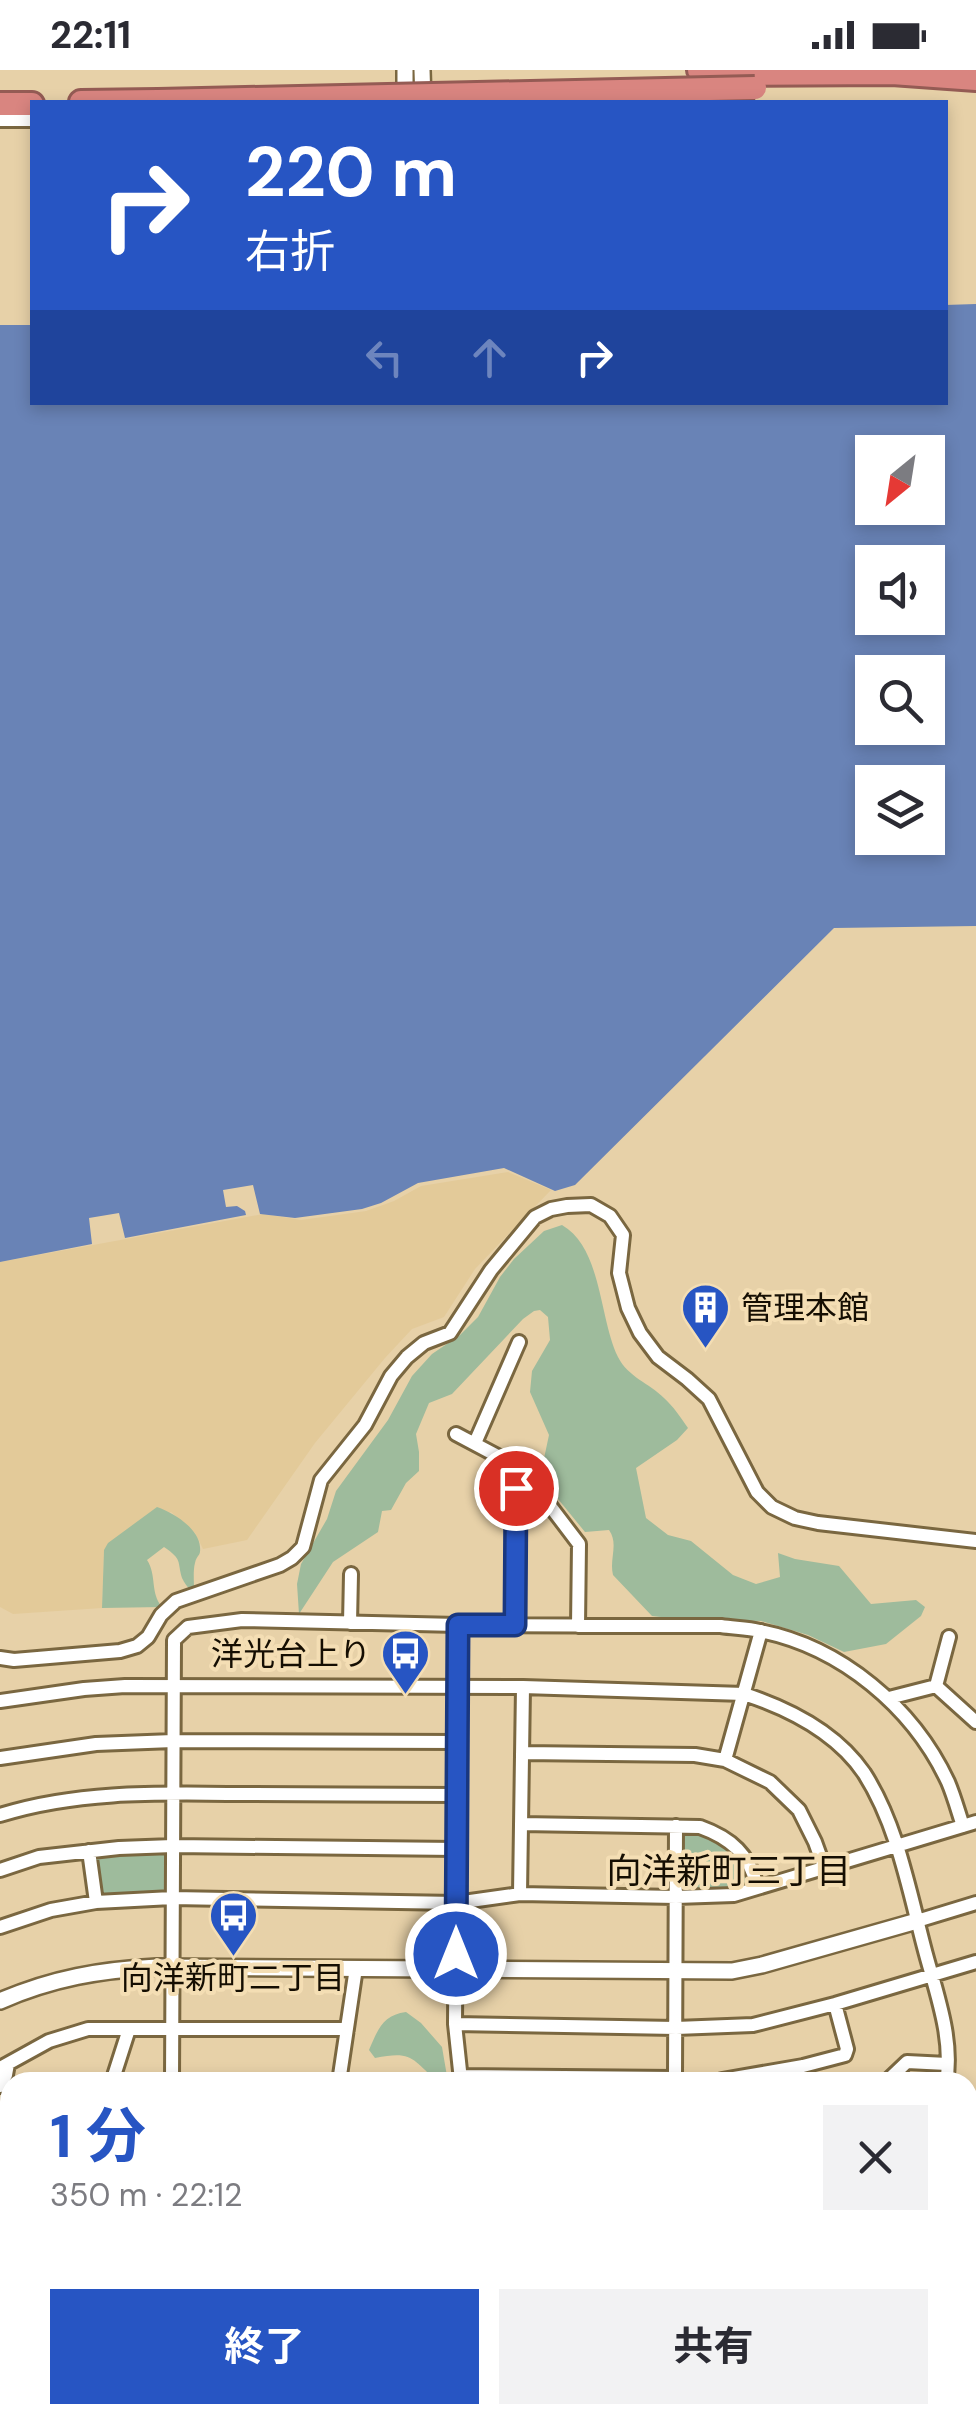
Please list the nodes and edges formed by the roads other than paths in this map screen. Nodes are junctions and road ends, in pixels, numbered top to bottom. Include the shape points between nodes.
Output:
1 (405, 70) edge
2 (422, 70) edge
3 (699, 70) edge
4 (976, 79) edge
5 (755, 81) junction
6 (976, 93) edge
7 (188, 100) edge
8 (405, 100) edge
9 (422, 100) edge
10 (0, 104) edge
11 (30, 104) edge
12 (0, 120) edge
13 (30, 120) edge
14 (519, 1342) dead end
15 (456, 1434) dead end
16 (475, 1443) junction
17 (522, 1469) junction
18 (976, 1541) edge
19 (351, 1574) dead end
20 (350, 1623) junction
21 (458, 1625) junction
22 (515, 1625) junction
23 (578, 1626) junction
24 (761, 1631) junction
25 (949, 1637) dead end
26 (0, 1658) edge
27 (175, 1686) junction
28 (936, 1686) junction
29 (522, 1687) junction
30 (458, 1688) junction
31 (744, 1694) junction
32 (890, 1698) junction
33 (0, 1701) edge
34 (976, 1722) edge
35 (174, 1741) junction
36 (458, 1742) junction
37 (522, 1753) junction
38 (0, 1758) edge
39 (725, 1760) junction
40 (173, 1793) junction
41 (458, 1795) junction
42 (0, 1814) edge
43 (521, 1824) junction
44 (970, 1824) edge
45 (676, 1826) junction
46 (173, 1846) junction
47 (896, 1846) junction
48 (457, 1848) junction
49 (89, 1852) junction
50 (824, 1868) junction
51 (0, 1870) edge
52 (757, 1887) junction
53 (520, 1894) junction
54 (676, 1897) junction
55 (172, 1898) junction
56 (96, 1902) junction
57 (456, 1902) junction
58 (976, 1903) edge
59 (918, 1921) junction
60 (0, 1927) edge
61 (976, 1962) edge
62 (174, 1968) junction
63 (356, 1968) junction
64 (456, 1970) junction
65 (676, 1972) junction
66 (932, 1975) junction
67 (0, 2002) edge
68 (835, 2004) junction
69 (455, 2024) junction
70 (676, 2028) junction
71 (129, 2029) junction
72 (348, 2029) junction
73 (172, 2030) junction
74 (948, 2064) junction
75 (4, 2066) edge
76 (115, 2072) edge
77 (172, 2072) edge
78 (341, 2072) edge
79 (460, 2072) edge
80 (674, 2072) edge
81 (768, 2072) edge
82 (896, 2072) edge
83 (947, 2072) edge

1 - 8 street
2 - 9 street
3 - 5 highway
4 - 5 highway via 892,73
5 - 6 highway
5 - 7 highway, bridge
10 - 11 highway
12 - 13 street
14 - 16 street
15 - 16 street
16 - 17 street
17 - 22 street via 516,1488
17 - 23 street via 578,1544
18 - 26 street via 818,1524 772,1506 747,1477 709,1399 640,1333 619,1273 623,1234 591,1205 566,1206 535,1218 490,1270 450,1333 407,1356 391,1376 321,1480 306,1538 292,1558 176,1602 137,1646
19 - 20 street
20 - 21 street
20 - 27 street via 242,1620 188,1627 174,1640
21 - 22 street
21 - 30 street
22 - 23 street
23 - 24 street
24 - 31 street
24 - 32 street via 805,1644
25 - 28 street
27 - 30 street
27 - 33 street
27 - 35 street
28 - 32 street
28 - 34 street
29 - 30 street
29 - 31 street
29 - 37 street
30 - 36 street
31 - 39 street
31 - 47 street via 806,1720 838,1744 863,1772
32 - 44 street via 926,1744
35 - 36 street
35 - 38 street
35 - 40 street
36 - 41 street
37 - 39 street
37 - 43 street
39 - 50 street via 770,1782 799,1810
40 - 41 street
40 - 42 street via 95,1796
40 - 46 street
41 - 48 street
43 - 45 street
43 - 53 street
44 - 47 street
45 - 52 street via 725,1838 748,1860
45 - 54 street
46 - 48 street
46 - 49 street
46 - 55 street
47 - 50 street
47 - 59 street
48 - 57 street
49 - 51 street via 38,1857
49 - 56 street
50 - 52 street
52 - 54 street via 734,1895
53 - 54 street
53 - 57 street
54 - 65 street
55 - 56 street
55 - 57 street
55 - 62 street
56 - 60 street
57 - 64 street
58 - 59 street
59 - 65 street via 762,1965
59 - 66 street
61 - 66 street
62 - 63 street
62 - 67 street via 66,1978
62 - 73 street
63 - 64 street
63 - 72 street
64 - 65 street
64 - 69 street
65 - 70 street
66 - 68 street
66 - 74 street
68 - 70 street via 753,2025
68 - 81 street via 845,2054
69 - 70 street
69 - 79 street
70 - 80 street
71 - 73 street
71 - 75 street via 69,2034
71 - 76 street
72 - 73 street
72 - 78 street
73 - 77 street
74 - 82 street via 907,2062
74 - 83 street

